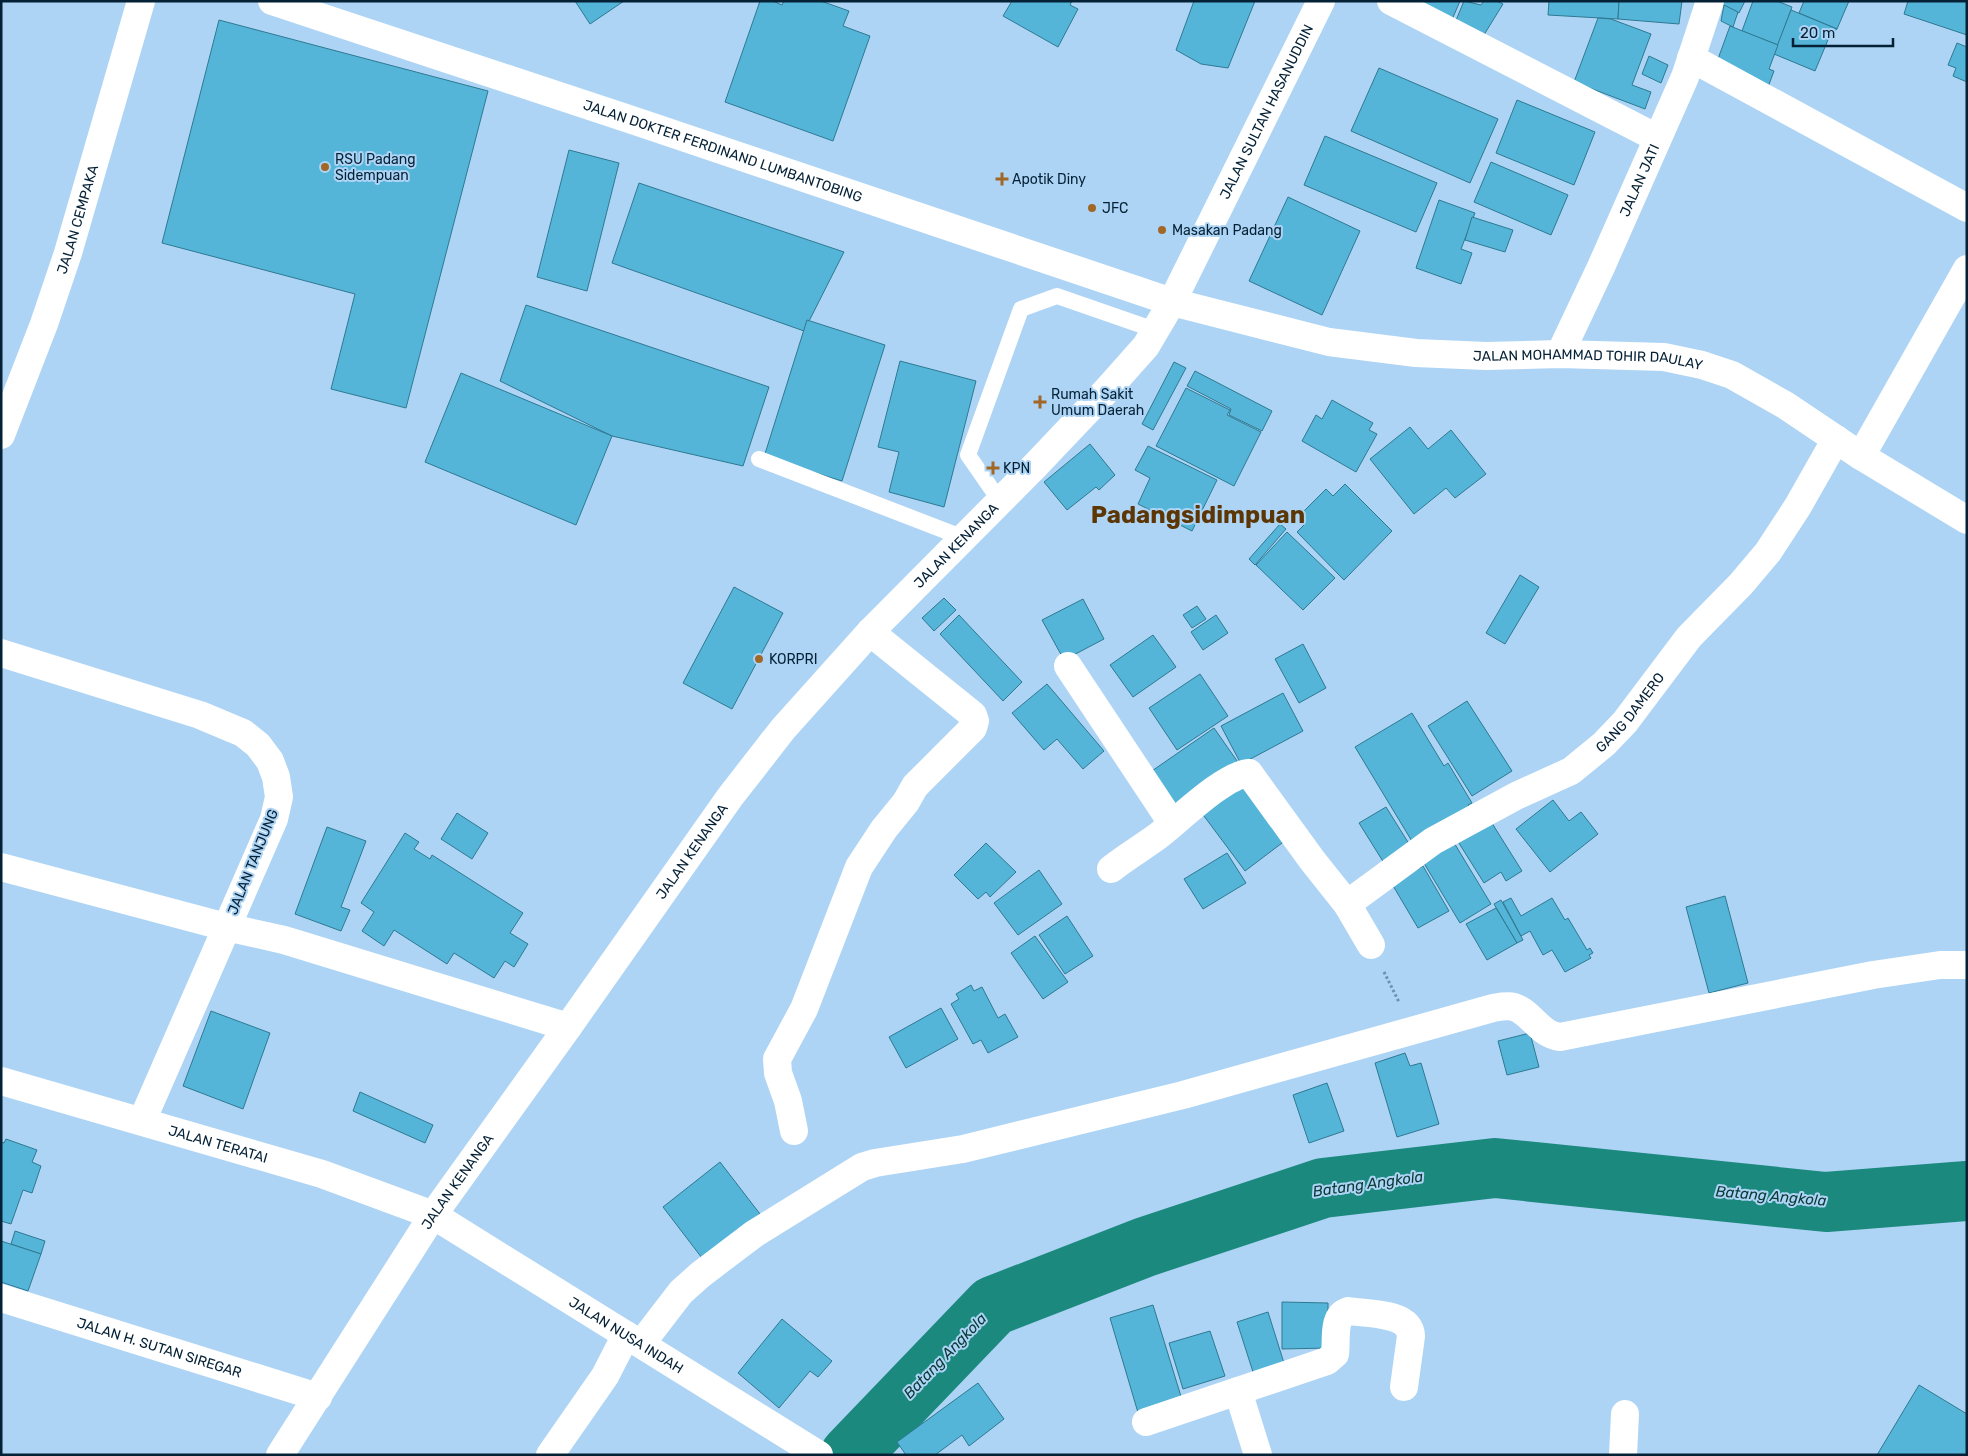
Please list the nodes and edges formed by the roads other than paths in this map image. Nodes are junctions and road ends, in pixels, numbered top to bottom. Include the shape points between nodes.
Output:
1 (141, 1) edge
2 (272, 1) edge
3 (1321, 1) edge
4 (1391, 1) edge
5 (1710, 1) edge
6 (1691, 58) junction
7 (1657, 138) junction
8 (1967, 208) edge
9 (1967, 269) edge
10 (1172, 302) junction
11 (1155, 330) junction
12 (1560, 354) junction
13 (1, 435) edge
14 (1836, 439) junction
15 (1861, 456) junction
16 (759, 459) dead end
17 (1000, 502) junction
18 (1967, 520) edge
19 (964, 538) junction
20 (870, 632) junction
21 (1, 653) edge
22 (1068, 666) dead end
23 (1172, 823) junction
24 (1, 867) edge
25 (1111, 869) dead end
26 (1348, 904) junction
27 (226, 927) junction
28 (1371, 945) road end
29 (1967, 965) edge
30 (568, 1028) junction
31 (1, 1081) edge
32 (142, 1121) junction
33 (794, 1131) dead end
34 (433, 1215) junction
35 (1, 1298) edge
36 (633, 1340) junction
37 (1404, 1387) dead end
38 (1238, 1391) junction
39 (318, 1397) junction
40 (1625, 1414) dead end
41 (1146, 1422) dead end
42 (280, 1455) edge
43 (550, 1455) edge
44 (819, 1455) edge
45 (1258, 1455) edge
46 (1623, 1455) edge

1 - 13 street, JALAN CEMPAKA via 68,253
2 - 10 street, JALAN DOKTER FERDINAND LUMBANTOBING
3 - 10 street, JALAN SULTAN HASANUDDIN
4 - 7 street
5 - 6 street, JALAN JATI
6 - 7 street, JALAN JATI
6 - 8 street
7 - 12 street, JALAN JATI
9 - 15 street
10 - 11 street, JALAN KENANGA
10 - 12 street, JALAN MOHAMMAD TOHIR DAULAY via 1329,342 1416,353 1486,356
11 - 17 street, JALAN KENANGA via 1146,346 1106,391
11 - 17 lane via 1057,296 1021,309 968,455
12 - 14 street, JALAN MOHAMMAD TOHIR DAULAY via 1664,357 1732,374
14 - 15 street, JALAN MOHAMMAD TOHIR DAULAY
14 - 26 street, GANG DAMERO via 1768,552 1689,638 1625,722 1604,744 1571,771 1516,796 1433,841
15 - 18 street, JALAN MOHAMMAD TOHIR DAULAY
16 - 19 lane
17 - 19 street, JALAN KENANGA
19 - 20 street, JALAN KENANGA
20 - 30 street, JALAN KENANGA via 783,729 730,797
20 - 33 street via 974,715 976,721 973,728 915,786 860,867 804,1009 778,1059 778,1073
21 - 27 street, JALAN TANJUNG via 200,715 242,733 258,745 270,760 279,797 274,819
22 - 23 street
23 - 25 street
23 - 26 street via 1241,773 1249,773
24 - 27 street
26 - 28 street
27 - 30 street via 284,940
27 - 32 street, JALAN TANJUNG
29 - 36 street via 1940,965 1873,975 1560,1037 1545,1032 1514,1007 1504,1006 1183,1095 963,1149 875,1163 862,1167 754,1234 700,1275
30 - 34 street, JALAN KENANGA
31 - 32 street, JALAN TERATAI
32 - 34 street, JALAN TERATAI via 322,1174
34 - 36 street, JALAN NUSA INDAH
34 - 39 street, JALAN KENANGA
35 - 39 street, JALAN H. SUTAN SIREGAR
36 - 43 street
36 - 44 street, JALAN NUSA INDAH
37 - 38 street via 1411,1336 1408,1325 1399,1318 1348,1311 1338,1319 1335,1354 1330,1359
38 - 41 street
38 - 45 street
39 - 42 street, JALAN KENANGA
40 - 46 street

